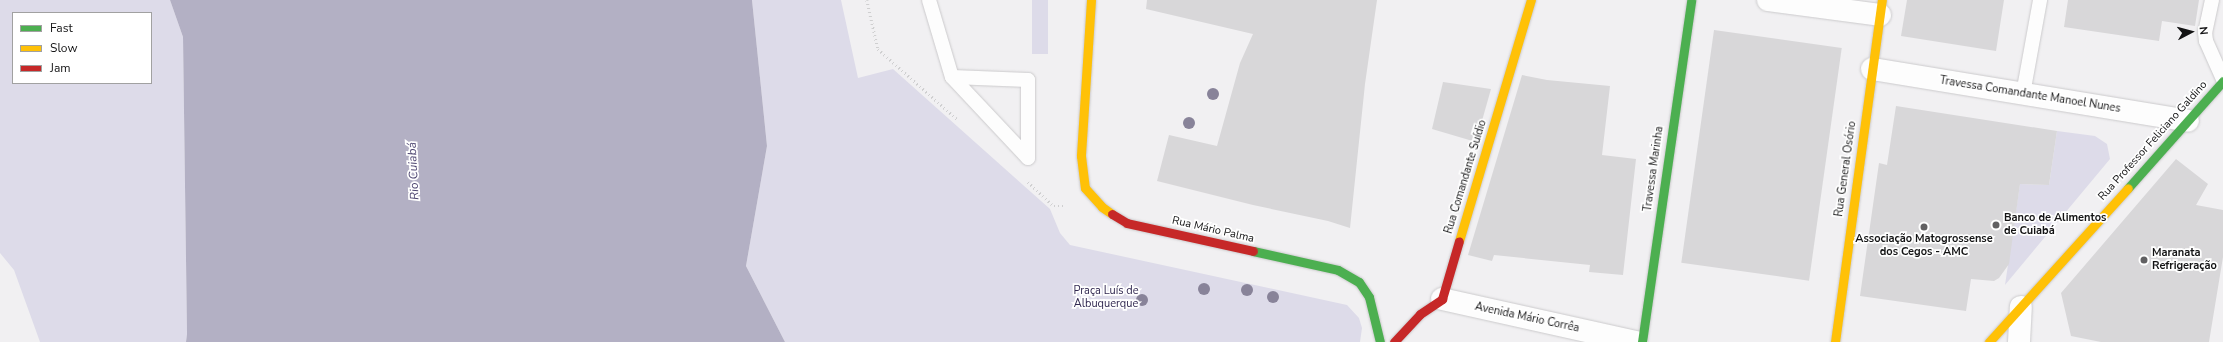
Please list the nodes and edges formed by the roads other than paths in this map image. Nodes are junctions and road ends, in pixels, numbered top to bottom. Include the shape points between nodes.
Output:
1 (928, 0) edge
2 (1091, 0) edge
3 (1531, 0) edge
4 (1690, 0) edge
5 (1768, 0) edge
6 (2040, 0) edge
7 (2212, 0) edge
8 (1881, 8) edge
9 (1872, 69) junction
10 (952, 77) junction
11 (2223, 80) edge
12 (2023, 94) junction
13 (2188, 121) junction
14 (1442, 299) junction
15 (2021, 307) junction
16 (1380, 342) edge
17 (1394, 342) edge
18 (1636, 342) edge
19 (1642, 342) edge
20 (1835, 342) edge
21 (1989, 342) edge
22 (2019, 342) edge

1 - 10 lane
2 - 16 street, Rua Mário Palma via 1081,156 1085,188 1102,207 1127,223 1338,270 1359,282 1369,297
3 - 14 street, Rua Comandante Suídio
4 - 19 street, Travessa Marinha
5 - 8 street
6 - 12 lane
7 - 11 lane via 2205,32 2206,41
8 - 9 street, Rua General Osório
9 - 12 street, Travessa Comandante Manoel Nunes
9 - 20 street, Rua General Osório
10 - 10 lane via 958,82 1028,158 1028,80
11 - 13 street, Rua Professor Feliciano Galdino
12 - 13 street, Travessa Comandante Manoel Nunes
13 - 15 street, Rua Professor Feliciano Galdino
14 - 17 street via 1412,321
14 - 18 street, Avenida Mário Corrêa
15 - 21 street, Rua Professor Feliciano Galdino
15 - 22 street

